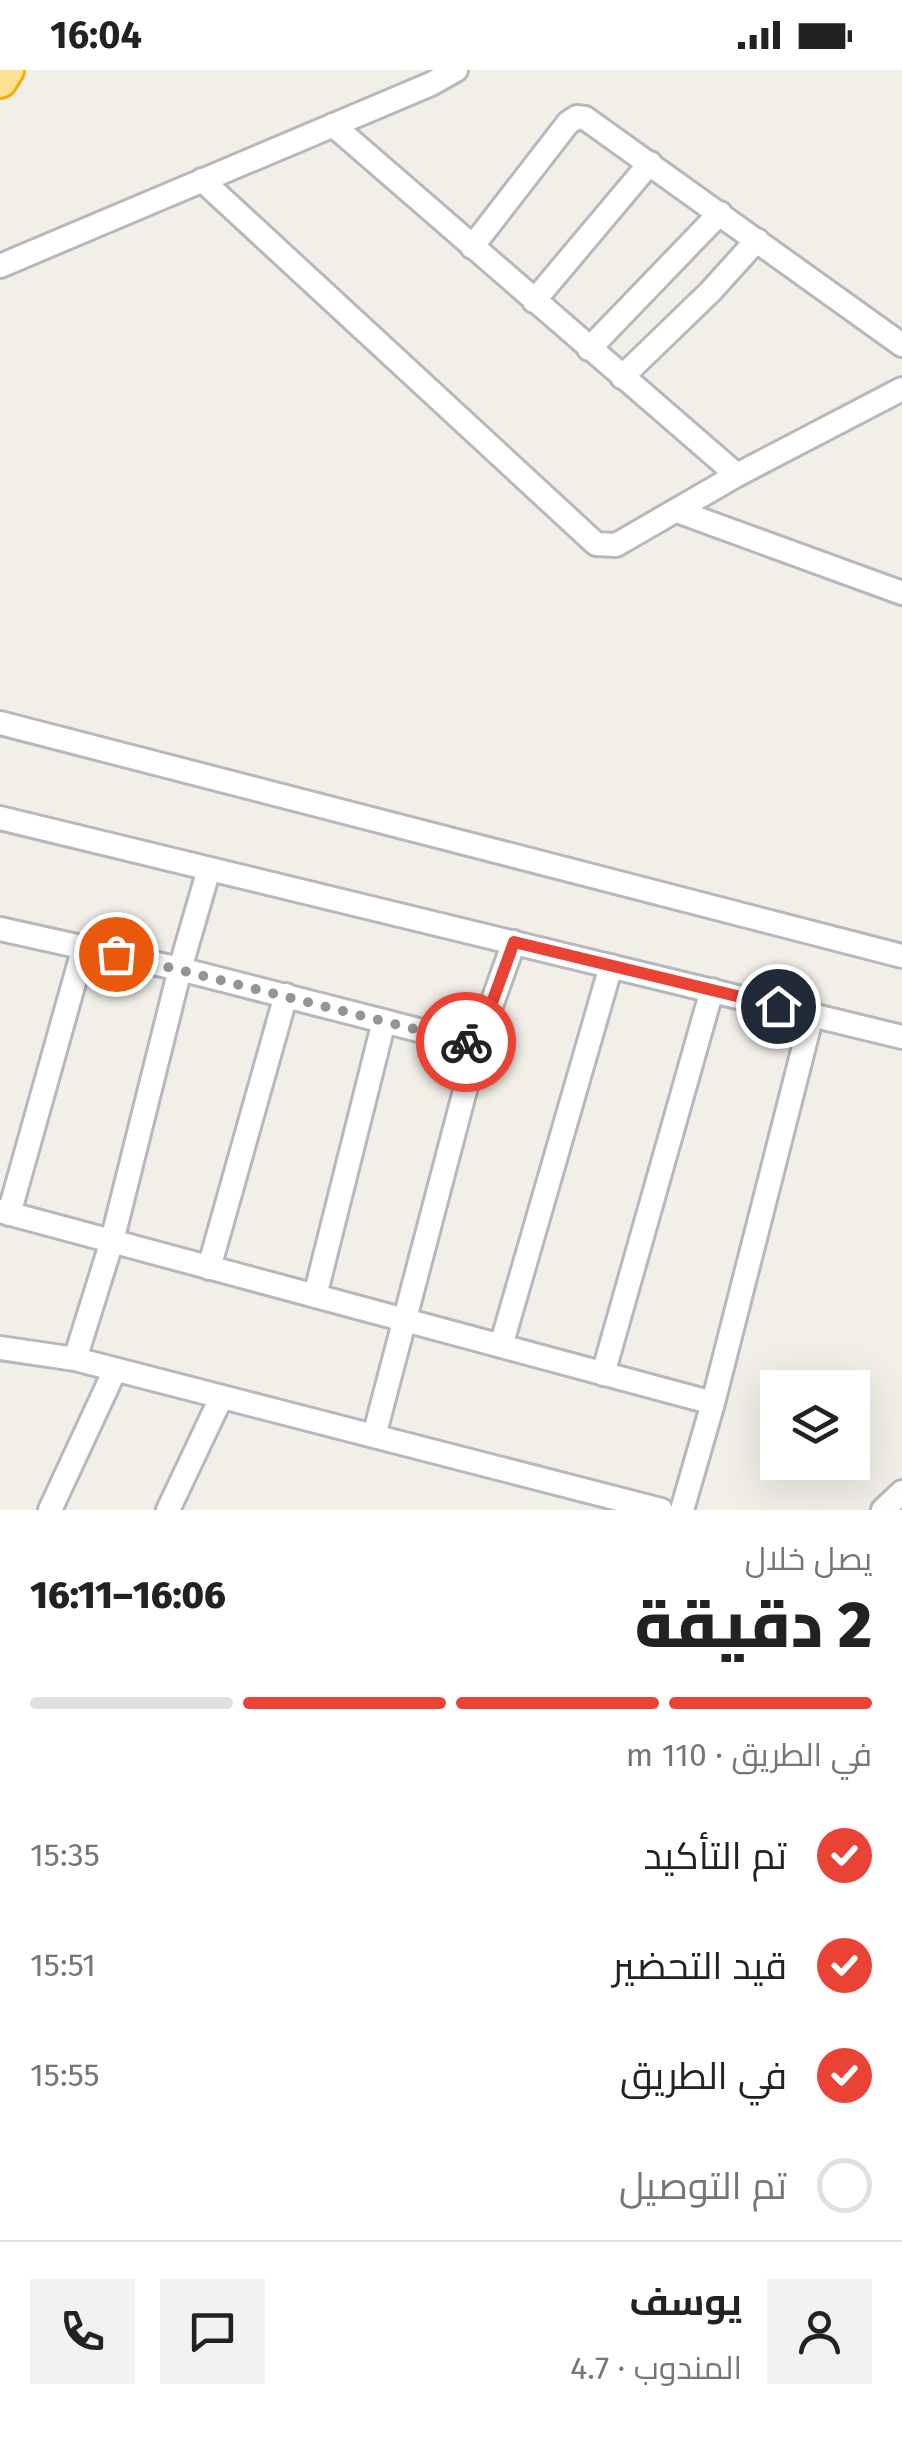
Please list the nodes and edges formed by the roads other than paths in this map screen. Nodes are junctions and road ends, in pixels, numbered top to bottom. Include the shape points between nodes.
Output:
1 (7, 70) edge
2 (456, 70) edge
3 (0, 81) edge
4 (333, 125) junction
5 (650, 163) junction
6 (202, 180) junction
7 (720, 213) junction
8 (757, 240) junction
9 (472, 247) junction
10 (0, 266) edge
11 (534, 301) junction
12 (902, 344) edge
13 (590, 348) junction
14 (622, 377) junction
15 (902, 389) edge
16 (736, 474) junction
17 (677, 511) junction
18 (902, 593) edge
19 (0, 723) edge
20 (0, 818) edge
21 (210, 869) junction
22 (0, 930) edge
23 (514, 942) junction
24 (84, 947) junction
25 (902, 956) edge
26 (612, 966) junction
27 (180, 970) junction
28 (712, 990) junction
29 (286, 995) junction
30 (812, 1014) junction
31 (384, 1020) junction
32 (902, 1037) edge
33 (477, 1044) junction
34 (5, 1213) edge
35 (112, 1241) junction
36 (209, 1268) junction
37 (316, 1296) junction
38 (405, 1321) junction
39 (501, 1346) junction
40 (0, 1348) edge
41 (75, 1359) junction
42 (116, 1370) junction
43 (603, 1374) junction
44 (221, 1398) junction
45 (713, 1404) junction
46 (374, 1436) junction
47 (902, 1492) edge
48 (50, 1510) edge
49 (168, 1510) edge
50 (661, 1510) edge
51 (682, 1510) edge
52 (883, 1510) edge

1 - 3 highway
2 - 4 street
4 - 6 street
4 - 9 street
5 - 7 street
5 - 9 street via 577,117
5 - 11 street
6 - 10 street
6 - 17 street via 596,544 616,545
7 - 8 street
7 - 13 street
8 - 12 street
8 - 14 street
9 - 11 street
11 - 13 street
13 - 14 street
14 - 16 street
15 - 16 street
16 - 17 street
17 - 18 street
19 - 25 street
20 - 21 street
21 - 23 street
21 - 27 street
22 - 24 street
23 - 26 street
23 - 33 street
24 - 27 street
24 - 34 street
26 - 28 street
26 - 39 street
27 - 29 street
27 - 35 street
28 - 30 street
28 - 43 street
29 - 31 street
29 - 36 street
30 - 32 street
30 - 45 street
31 - 33 street
31 - 37 street
33 - 38 street
34 - 35 street
35 - 36 street
35 - 41 street
36 - 37 street
37 - 38 street
38 - 39 street
38 - 46 street
39 - 43 street
40 - 41 street
41 - 42 street
42 - 44 street
42 - 48 street
43 - 45 street
44 - 46 street
44 - 49 street
45 - 51 street
46 - 50 street
47 - 52 street

